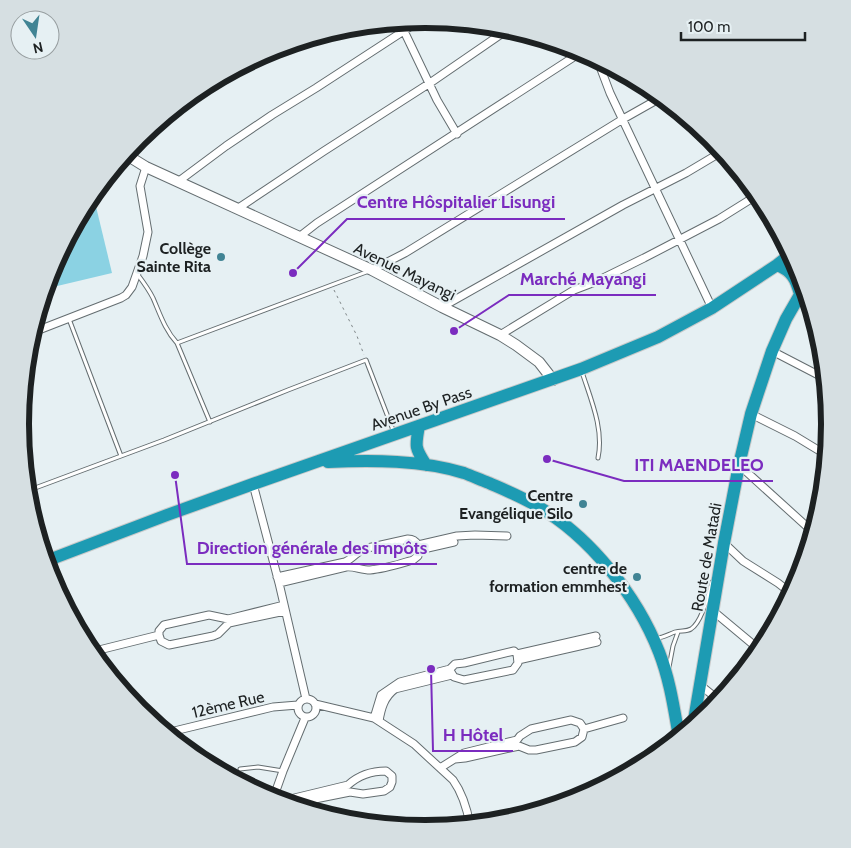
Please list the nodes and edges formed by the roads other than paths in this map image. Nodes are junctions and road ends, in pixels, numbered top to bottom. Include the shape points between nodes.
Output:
1 (402, 28) edge
2 (408, 28) edge
3 (404, 31) junction
4 (500, 35) edge
5 (575, 57) edge
6 (600, 68) edge
7 (430, 83) junction
8 (655, 101) edge
9 (623, 119) junction
10 (457, 134) junction
11 (716, 155) edge
12 (132, 158) edge
13 (146, 167) junction
14 (179, 181) junction
15 (656, 188) junction
16 (751, 199) edge
17 (237, 208) junction
18 (299, 237) junction
19 (680, 239) junction
20 (785, 258) edge
21 (777, 265) junction
22 (372, 270) junction
23 (137, 274) junction
24 (794, 278) edge
25 (800, 295) edge
26 (442, 307) junction
27 (712, 308) junction
28 (69, 319) junction
29 (41, 330) edge
30 (500, 335) junction
31 (177, 343) junction
32 (772, 351) junction
33 (581, 369) junction
34 (819, 376) edge
35 (552, 380) junction
36 (751, 414) junction
37 (210, 422) junction
38 (419, 426) junction
39 (394, 434) junction
40 (821, 452) edge
41 (121, 456) junction
42 (598, 458) dead end
43 (313, 463) junction
44 (426, 465) junction
45 (739, 465) junction
46 (254, 484) junction
47 (34, 488) edge
48 (808, 527) edge
49 (507, 536) dead end
50 (454, 542) dead end
51 (724, 544) junction
52 (418, 547) junction
53 (53, 558) edge
54 (352, 563) junction
55 (278, 580) junction
56 (786, 589) edge
57 (284, 608) junction
58 (713, 610) junction
59 (228, 621) junction
60 (678, 631) junction
61 (159, 635) junction
62 (652, 638) junction
63 (596, 639) dead end
64 (754, 645) edge
65 (100, 650) edge
66 (518, 657) junction
67 (451, 672) junction
68 (668, 679) junction
69 (700, 685) junction
70 (714, 696) edge
71 (306, 699) junction
72 (316, 704) junction
73 (298, 705) junction
74 (695, 714) edge
75 (305, 718) junction
76 (623, 718) dead end
77 (376, 720) junction
78 (584, 729) junction
79 (174, 730) edge
80 (678, 730) edge
81 (518, 743) junction
82 (440, 768) junction
83 (240, 769) dead end
84 (283, 771) junction
85 (349, 788) junction
86 (276, 791) edge
87 (296, 798) edge
88 (303, 801) edge
89 (469, 818) edge

1 - 3 street
2 - 3 street
3 - 7 street
3 - 14 street via 272,115
4 - 7 street
5 - 10 street
6 - 9 street
7 - 10 street
7 - 17 street
8 - 9 street
9 - 15 street
9 - 22 street
10 - 18 street
11 - 15 street
12 - 13 street, Avenue Mayangi
13 - 14 street, Avenue Mayangi
13 - 23 street via 140,186 148,232
14 - 17 street, Avenue Mayangi
15 - 19 street
15 - 26 street
16 - 19 street
17 - 18 street, Avenue Mayangi
18 - 22 street, Avenue Mayangi
19 - 27 street
19 - 30 street via 574,290
20 - 21 highway, Avenue By Pass
21 - 24 highway via 785,268
21 - 27 highway, Avenue By Pass
22 - 26 street, Avenue Mayangi
22 - 31 lane
23 - 28 street via 126,294
23 - 31 lane
25 - 32 highway, Route de Matadi
26 - 30 street, Avenue Mayangi
27 - 33 highway, Avenue By Pass via 658,337
28 - 29 street
28 - 41 lane
30 - 35 street, Avenue Mayangi via 539,362
31 - 37 lane
32 - 34 street
32 - 36 highway, Route de Matadi
33 - 35 highway, Avenue By Pass
33 - 42 lane via 596,414 600,446
35 - 38 highway, Avenue By Pass
36 - 40 street
36 - 45 highway, Route de Matadi
37 - 39 lane via 366,360
37 - 41 lane
38 - 39 highway, Avenue By Pass
38 - 44 highway via 416,447
39 - 43 highway, Avenue By Pass
41 - 47 lane
43 - 44 highway via 367,460
43 - 46 highway, Avenue By Pass
44 - 62 highway via 464,473 499,488 537,506 569,528 592,548 619,583
45 - 48 street
45 - 51 highway, Route de Matadi
46 - 53 highway, Avenue By Pass
46 - 55 street
49 - 52 street via 457,536
50 - 52 street
51 - 56 street via 743,561
51 - 58 highway, Route de Matadi
51 - 60 lane via 696,625 689,631
52 - 54 street via 412,539 363,549 357,552
52 - 54 street via 418,556 413,560 369,570
54 - 55 street via 345,562
55 - 57 street
57 - 59 street
57 - 71 street
58 - 64 street
58 - 69 highway, Route de Matadi
59 - 61 street via 209,615 164,625
59 - 61 street via 213,636 169,644
60 - 62 lane
60 - 68 lane
61 - 65 street
62 - 68 highway
63 - 66 street
66 - 67 street via 514,651 455,664
66 - 67 street via 512,670 464,680
67 - 77 street via 400,682 381,695
68 - 80 highway
69 - 70 street
69 - 74 highway, Route de Matadi
71 - 72 street
71 - 73 street
72 - 75 street via 315,714
72 - 77 street
73 - 75 street via 300,715
73 - 79 street, 12ème Rue via 273,707
75 - 84 street
76 - 78 street
77 - 82 street via 414,744
78 - 81 street via 582,737 575,742 536,750 529,750
78 - 81 street via 580,723 571,720 531,729 520,736
81 - 82 street via 464,753
82 - 89 street via 462,794
83 - 84 lane via 258,767
84 - 86 street
85 - 85 street via 356,778 378,771 386,771 392,776 390,787 384,791 363,794
85 - 87 street
85 - 88 street

